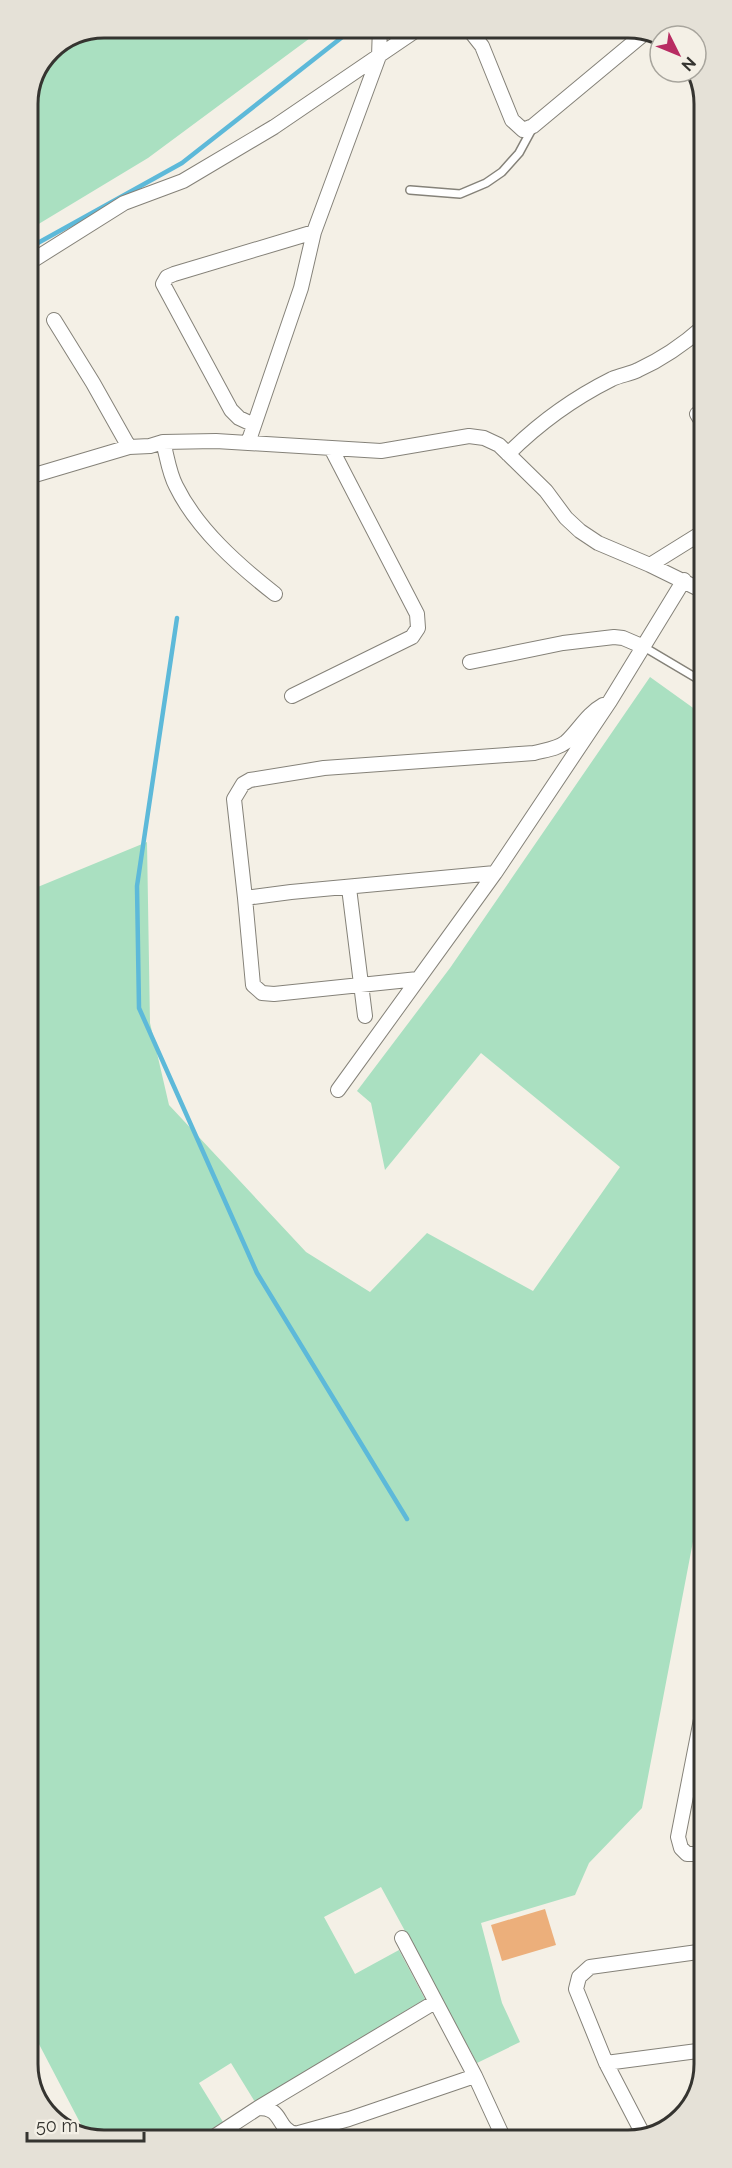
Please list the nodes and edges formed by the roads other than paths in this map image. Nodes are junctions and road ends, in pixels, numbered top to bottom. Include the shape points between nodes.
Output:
1 (380, 38) edge
2 (406, 38) edge
3 (476, 38) edge
4 (638, 39) edge
5 (379, 56) junction
6 (533, 126) junction
7 (410, 190) dead end
8 (314, 232) junction
9 (38, 257) edge
10 (54, 320) dead end
11 (694, 333) edge
12 (254, 425) junction
13 (163, 442) junction
14 (248, 443) junction
15 (129, 447) junction
16 (331, 448) junction
17 (508, 454) junction
18 (38, 474) edge
19 (694, 538) edge
20 (650, 565) junction
21 (684, 580) junction
22 (694, 586) edge
23 (275, 594) dead end
24 (644, 647) junction
25 (470, 662) dead end
26 (694, 676) edge
27 (292, 696) dead end
28 (610, 701) junction
29 (495, 873) junction
30 (348, 888) junction
31 (245, 898) junction
32 (418, 979) junction
33 (359, 985) junction
34 (365, 1016) dead end
35 (338, 1090) dead end
36 (694, 1756) edge
37 (694, 1854) edge
38 (402, 1938) dead end
39 (694, 1953) edge
40 (435, 2002) junction
41 (694, 2051) edge
42 (606, 2063) junction
43 (475, 2076) junction
44 (258, 2108) junction
45 (640, 2129) edge
46 (224, 2130) edge
47 (287, 2130) edge
48 (309, 2130) edge
49 (500, 2130) edge

1 - 5 street
2 - 5 street
3 - 6 street via 512,120 523,130
4 - 6 street
5 - 8 street
5 - 9 street via 274,127 183,181 124,203
6 - 7 lane via 519,153 486,183 460,194
8 - 12 street via 301,288
8 - 12 street via 174,274 163,284 231,410
10 - 15 street
11 - 17 street via 653,362 571,403
12 - 14 street
13 - 14 street
13 - 15 street
13 - 23 street via 175,484 191,511 255,579
14 - 16 street
15 - 18 street
16 - 17 street via 381,451 469,436 484,438
16 - 27 street via 417,614 418,628 412,638
17 - 20 street via 580,531
19 - 20 street
20 - 21 street
21 - 22 street
21 - 24 street
24 - 25 street via 614,637
24 - 26 lane
24 - 28 street
28 - 29 street
28 - 31 street via 594,710 555,748 324,768 250,780 234,799
29 - 30 street
29 - 32 street
30 - 31 street
30 - 33 street
31 - 33 street via 253,985 258,991 274,994
32 - 33 street
32 - 35 street
33 - 34 street
36 - 37 street via 678,1838 687,1854
38 - 40 street
39 - 42 street via 590,1967 579,1977 576,1989
40 - 43 street
40 - 44 street
41 - 42 street
42 - 45 street
43 - 48 street
43 - 49 street
44 - 46 street
44 - 47 street via 274,2112

